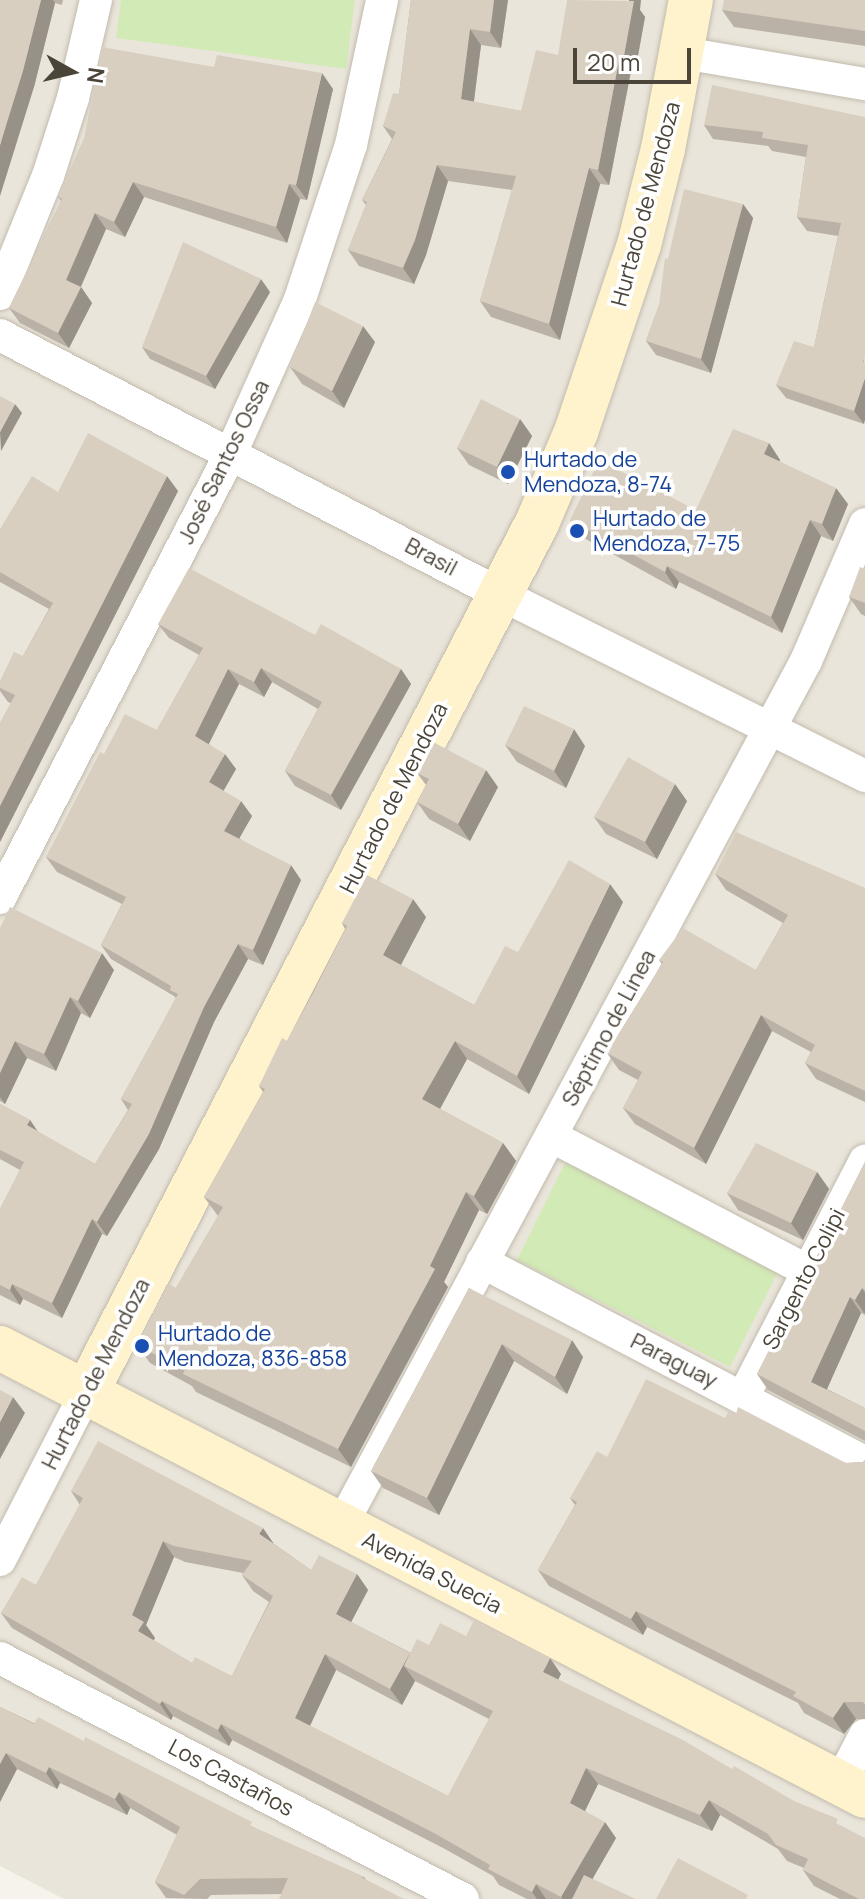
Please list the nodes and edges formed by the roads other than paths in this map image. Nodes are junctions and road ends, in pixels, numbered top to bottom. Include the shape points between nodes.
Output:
1 (96, 0) edge
2 (382, 0) edge
3 (691, 0) edge
4 (683, 53) junction
5 (865, 84) edge
6 (0, 294) edge
7 (0, 335) edge
8 (231, 453) junction
9 (865, 524) edge
10 (500, 594) junction
11 (771, 728) junction
12 (865, 776) edge
13 (0, 898) edge
14 (551, 1136) junction
15 (865, 1161) edge
16 (482, 1262) junction
17 (808, 1271) junction
18 (0, 1348) edge
19 (86, 1393) junction
20 (743, 1397) junction
21 (865, 1462) edge
22 (341, 1526) junction
23 (0, 1560) edge
24 (0, 1658) edge
25 (865, 1735) edge
26 (853, 1789) edge
27 (463, 1899) edge

1 - 6 street via 48,176
2 - 8 street, José Santos Ossa via 351,145 326,224 299,302
3 - 4 main road, Hurtado de Mendoza
4 - 5 street
4 - 10 main road, Hurtado de Mendoza via 639,245 609,339 543,510
7 - 8 street, Brasil
8 - 10 street, Brasil
8 - 13 street, José Santos Ossa
9 - 11 street, Séptimo de Línea
10 - 11 street, Brasil
10 - 19 main road, Hurtado de Mendoza
11 - 12 street, Brasil
11 - 14 street, Séptimo de Línea
14 - 16 street, Séptimo de Línea
14 - 17 street
15 - 17 street, Sargento Colipi
16 - 20 street, Paraguay
16 - 22 street, Séptimo de Línea
17 - 20 street, Sargento Colipi
18 - 19 main road, Avenida Suecia
19 - 22 main road, Avenida Suecia
19 - 23 street, Hurtado de Mendoza
20 - 21 street, Paraguay
22 - 26 main road, Avenida Suecia
24 - 27 street, Los Castaños
25 - 26 street

